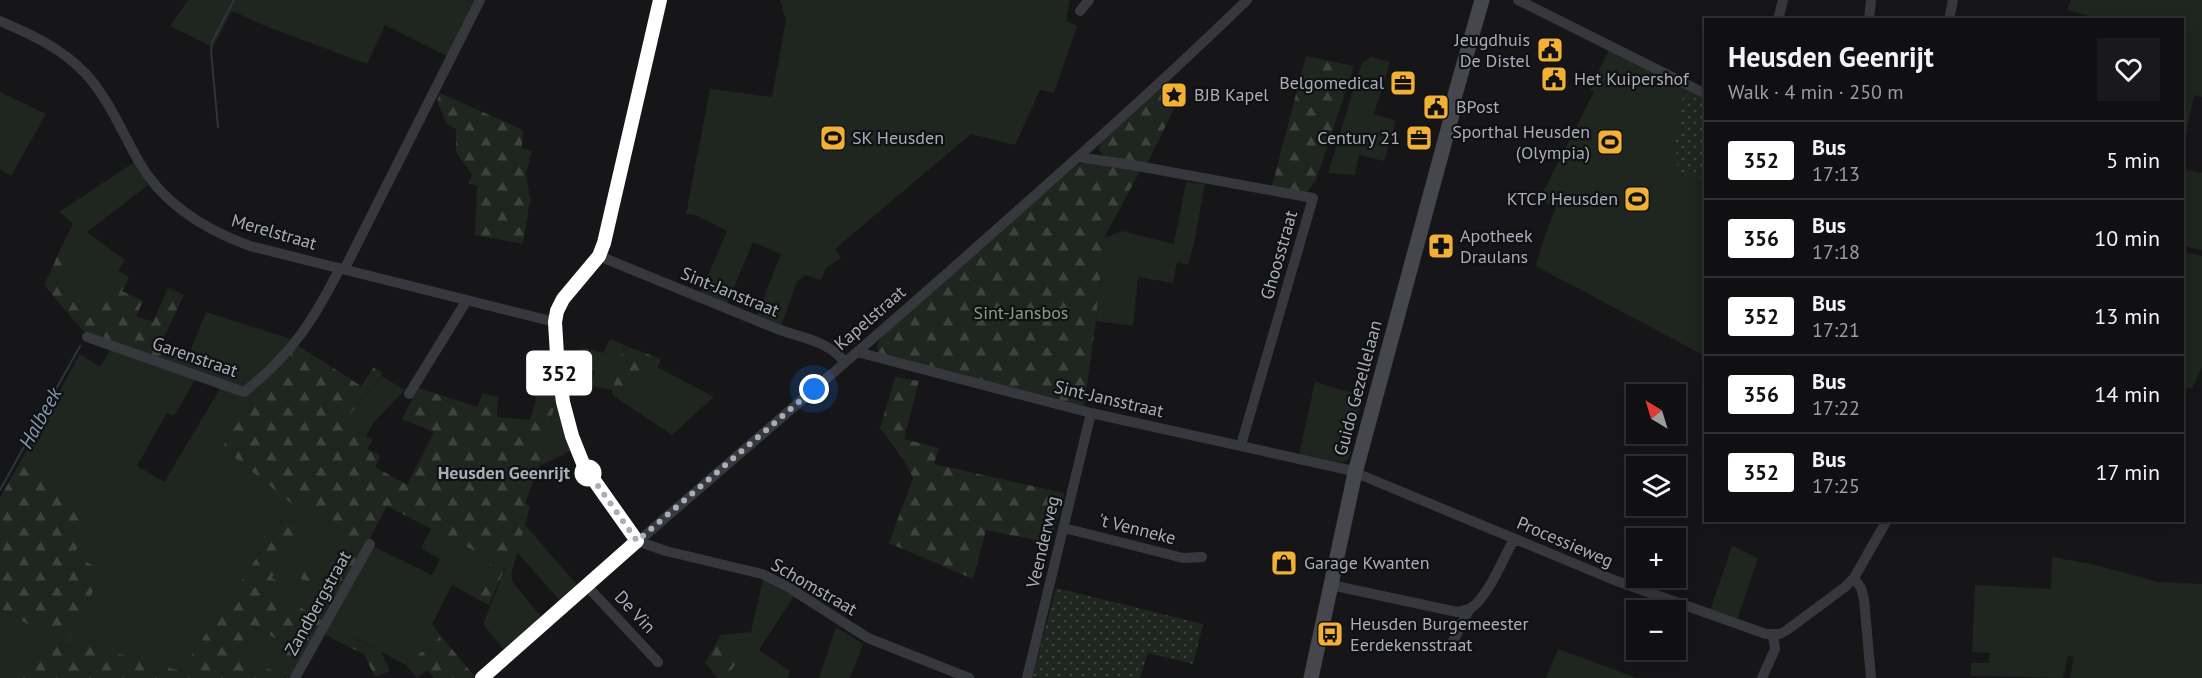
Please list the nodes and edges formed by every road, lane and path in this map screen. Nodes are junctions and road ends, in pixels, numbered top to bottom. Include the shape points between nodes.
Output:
1 (480, 0) edge
2 (660, 0) edge
3 (1089, 0) edge
4 (1247, 0) edge
5 (1483, 0) edge
6 (1518, 0) edge
7 (1783, 0) edge
8 (1871, 0) edge
9 (1953, 0) edge
10 (1080, 11) dead end
11 (1778, 18) edge
12 (1869, 18) edge
13 (1949, 18) edge
14 (0, 21) edge
15 (1704, 93) edge
16 (1078, 157) junction
17 (599, 256) junction
18 (343, 268) junction
19 (467, 300) junction
20 (555, 322) junction
21 (87, 337) dead end
22 (856, 352) junction
23 (845, 363) junction
24 (409, 394) dead end
25 (1091, 413) junction
26 (1241, 445) junction
27 (1355, 473) junction
28 (1886, 522) edge
29 (1064, 528) junction
30 (1514, 539) junction
31 (637, 541) junction
32 (370, 544) dead end
33 (1202, 557) dead end
34 (1854, 578) junction
35 (586, 585) junction
36 (1331, 585) junction
37 (1469, 610) junction
38 (1773, 635) junction
39 (1450, 647) dead end
40 (658, 662) dead end
41 (296, 678) edge
42 (482, 678) edge
43 (969, 678) edge
44 (1027, 678) edge
45 (1311, 678) edge
46 (1762, 678) edge
47 (1871, 678) edge

1 - 18 street, Garenstraat
2 - 17 street
3 - 10 street
4 - 16 street, Kapelstraat
5 - 27 main road, Guido Gezellelaan
6 - 15 street
7 - 11 street
8 - 12 street
9 - 13 street
14 - 18 street, Merelstraat via 56,48 83,71 107,102 147,175 190,217 250,246
16 - 22 street, Kapelstraat
16 - 26 street, Ghoosstraat via 1313,198
17 - 20 street via 563,299
17 - 23 street, Sint-Janstraat via 775,328 825,344
18 - 19 street, Merelstraat
18 - 21 street, Garenstraat via 297,341 244,392
19 - 20 street, Merelstraat
19 - 24 street
20 - 31 street via 563,402 572,436 584,466
22 - 23 street, Kapelstraat
22 - 25 street, Sint-Jansstraat
23 - 31 street, Kapelstraat
25 - 26 street, Sint-Jansstraat
25 - 29 street, Veenderweg
26 - 27 street, Sint-Jansstraat
27 - 30 street, Processieweg
27 - 36 main road, Guido Gezellelaan
28 - 34 street
29 - 33 street, 't Venneke via 1183,558
29 - 44 street, Veenderweg
30 - 37 street via 1487,588
30 - 38 street, Processieweg via 1614,580
31 - 35 street, Kapelstraat
31 - 43 street, Schomstraat via 762,574 868,638
32 - 41 street, Zandbergstraat
34 - 38 street via 1787,630
34 - 47 street via 1864,599
35 - 40 street, De Vin
35 - 42 street, Kapelstraat
36 - 37 street via 1457,612
36 - 45 main road, Guido Gezellelaan
37 - 39 street
38 - 46 street via 1775,649

